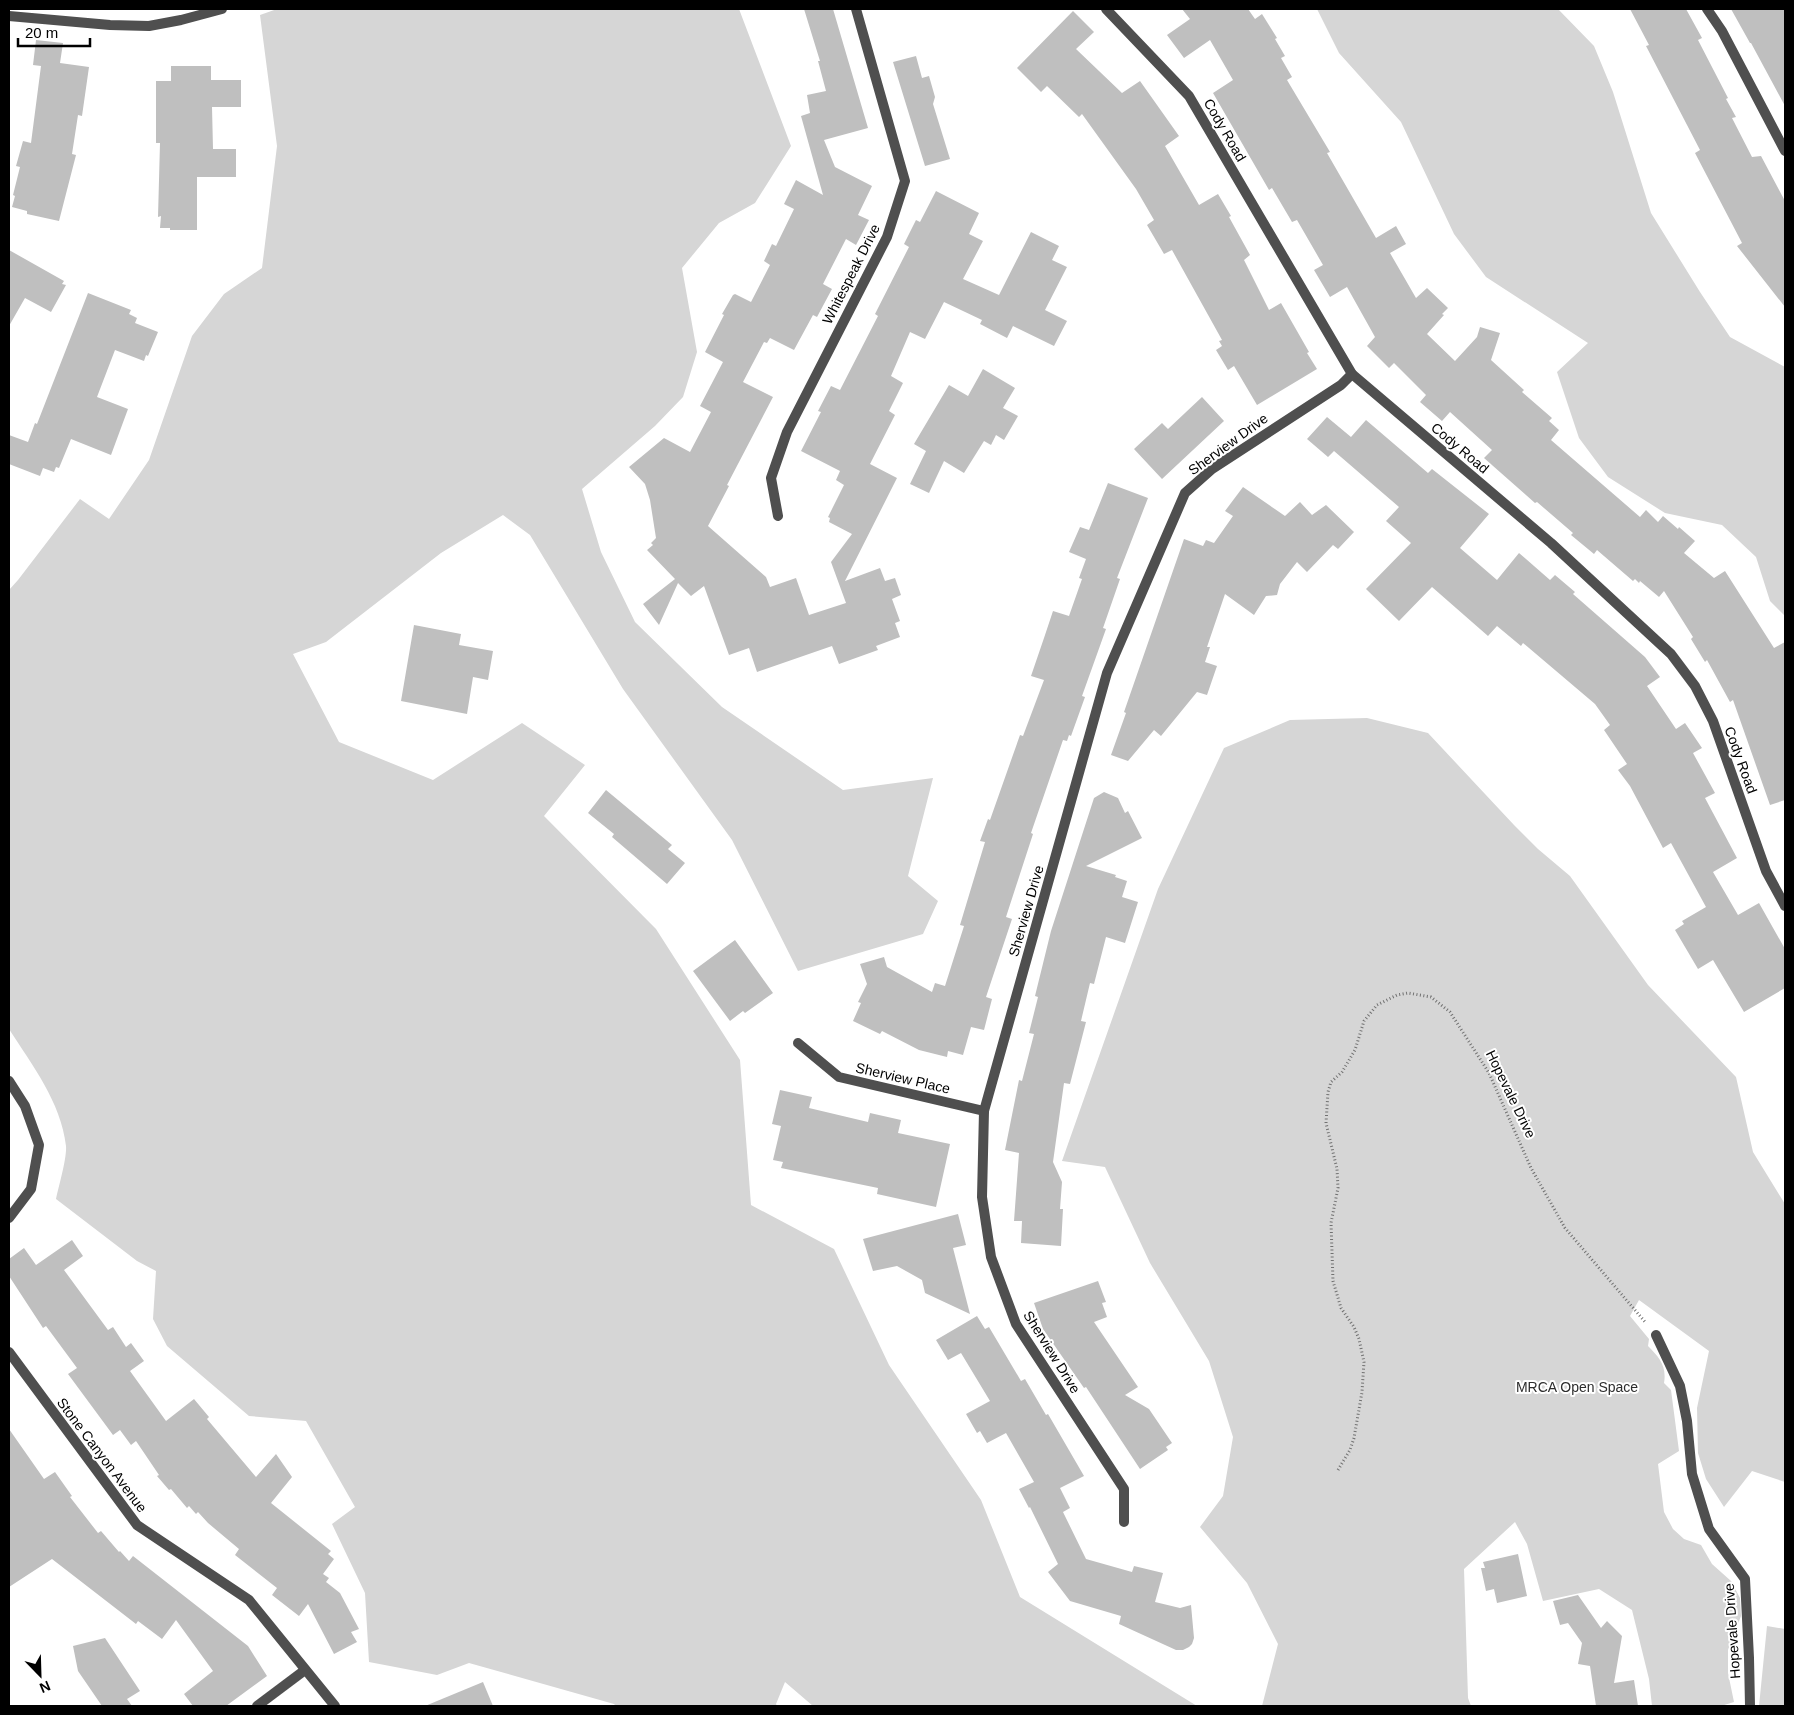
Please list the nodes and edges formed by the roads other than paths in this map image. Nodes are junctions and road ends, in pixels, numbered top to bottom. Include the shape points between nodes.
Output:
1 (222, 9) edge
2 (856, 9) edge
3 (1106, 9) edge
4 (1707, 9) edge
5 (9, 16) edge
6 (1785, 151) edge
7 (1352, 374) junction
8 (778, 516) dead end
9 (1785, 906) edge
10 (798, 1042) dead end
11 (9, 1081) edge
12 (984, 1111) junction
13 (9, 1218) edge
14 (1656, 1335) road end
15 (9, 1352) edge
16 (1124, 1522) dead end
17 (305, 1670) junction
18 (257, 1706) edge
19 (335, 1706) edge
20 (1750, 1706) edge

1 - 5 street via 149,26
2 - 8 street, Whitespeak Drive via 905,181 887,237 787,432 771,478
3 - 7 street, Cody Road via 1189,96
4 - 6 street via 1722,31
7 - 9 street, Cody Road via 1551,543 1671,654 1695,686 1713,721 1766,871
7 - 12 street, Sherview Drive via 1342,385 1212,469 1185,493 1107,672
10 - 12 street, Sherview Place via 839,1077
11 - 13 street via 25,1106 39,1144 31,1189
12 - 16 street, Sherview Drive via 982,1197 991,1257 1016,1324 1124,1489
14 - 20 street, Hopevale Drive via 1680,1386 1692,1474 1709,1529 1744,1579
15 - 17 street, Stone Canyon Avenue via 137,1525 249,1600
17 - 18 street
17 - 19 street, Stone Canyon Avenue

